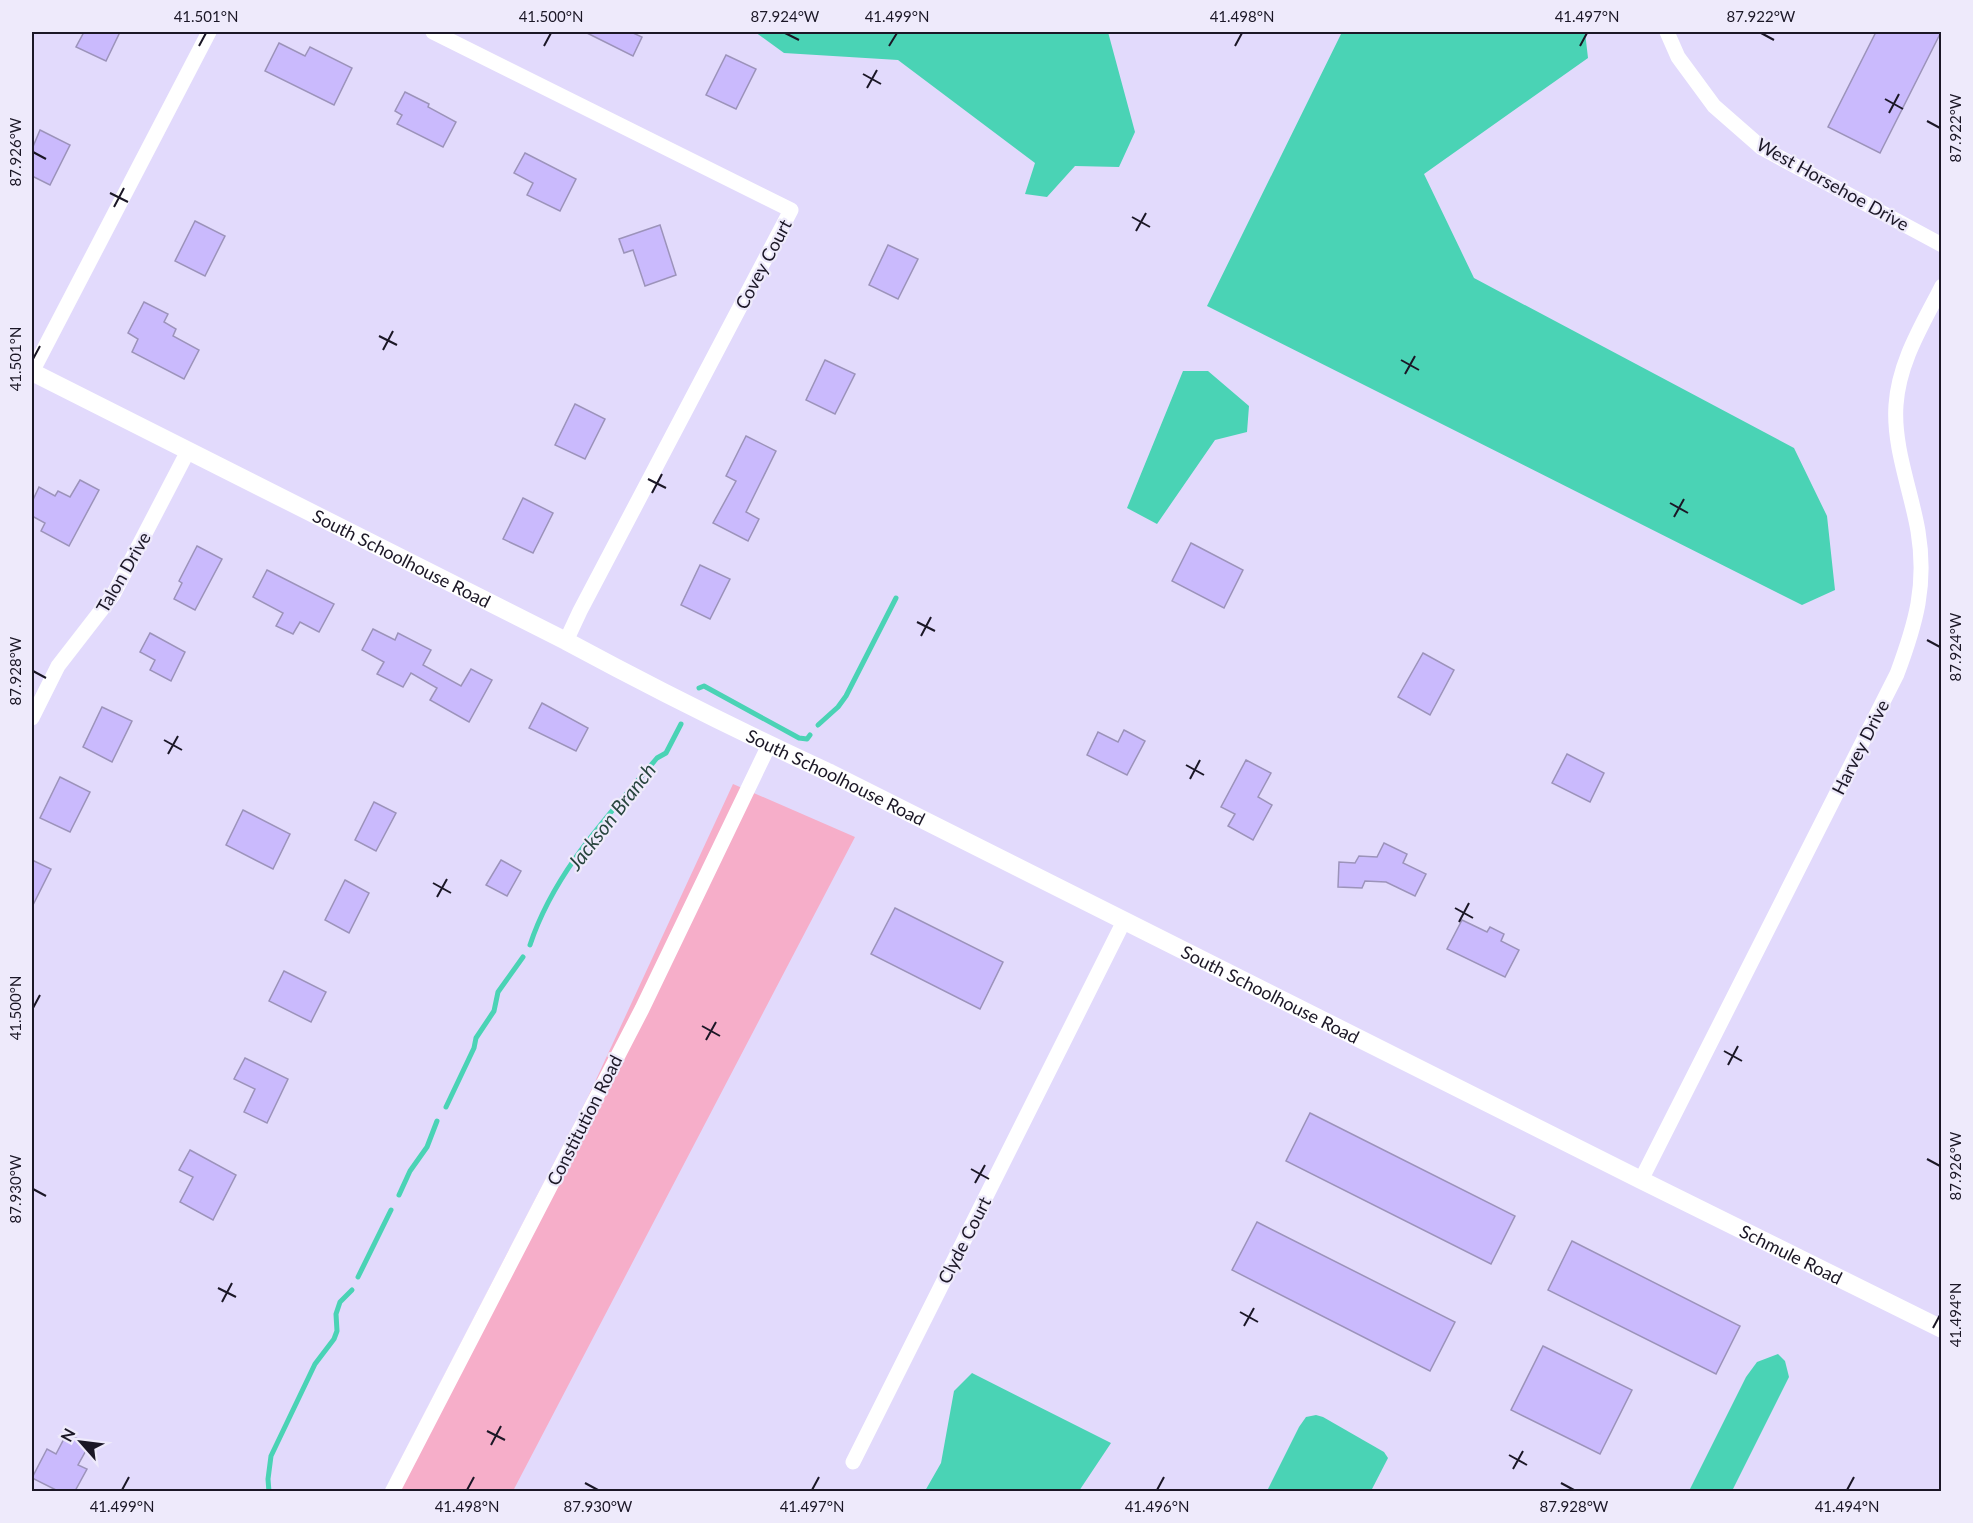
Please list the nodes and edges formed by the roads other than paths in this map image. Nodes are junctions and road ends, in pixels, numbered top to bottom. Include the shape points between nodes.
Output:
1 (209, 32) edge
2 (433, 32) edge
3 (1667, 32) edge
4 (1941, 245) edge
5 (1941, 286) edge
6 (32, 372) edge
7 (188, 451) junction
8 (566, 641) junction
9 (32, 715) edge
10 (769, 745) junction
11 (1125, 921) junction
12 (1641, 1180) junction
13 (1941, 1329) edge
14 (853, 1462) dead end
15 (392, 1491) edge

1 - 6 street
2 - 8 street, Covey Court via 792,210
3 - 4 street, West Horsehoe Drive via 1678,57 1714,106 1762,148
5 - 12 street, Harvey Drive via 1907,354 1896,405 1899,452 1918,532 1922,587 1912,633 1898,674
6 - 7 street, South Schoolhouse Road
7 - 8 street, South Schoolhouse Road
7 - 9 street, Talon Drive via 113,595 58,666
8 - 10 street, South Schoolhouse Road
10 - 11 street, South Schoolhouse Road
10 - 15 street, Constitution Road via 642,1009
11 - 12 street, South Schoolhouse Road
11 - 14 street, Clyde Court
12 - 13 street, Schmule Road

